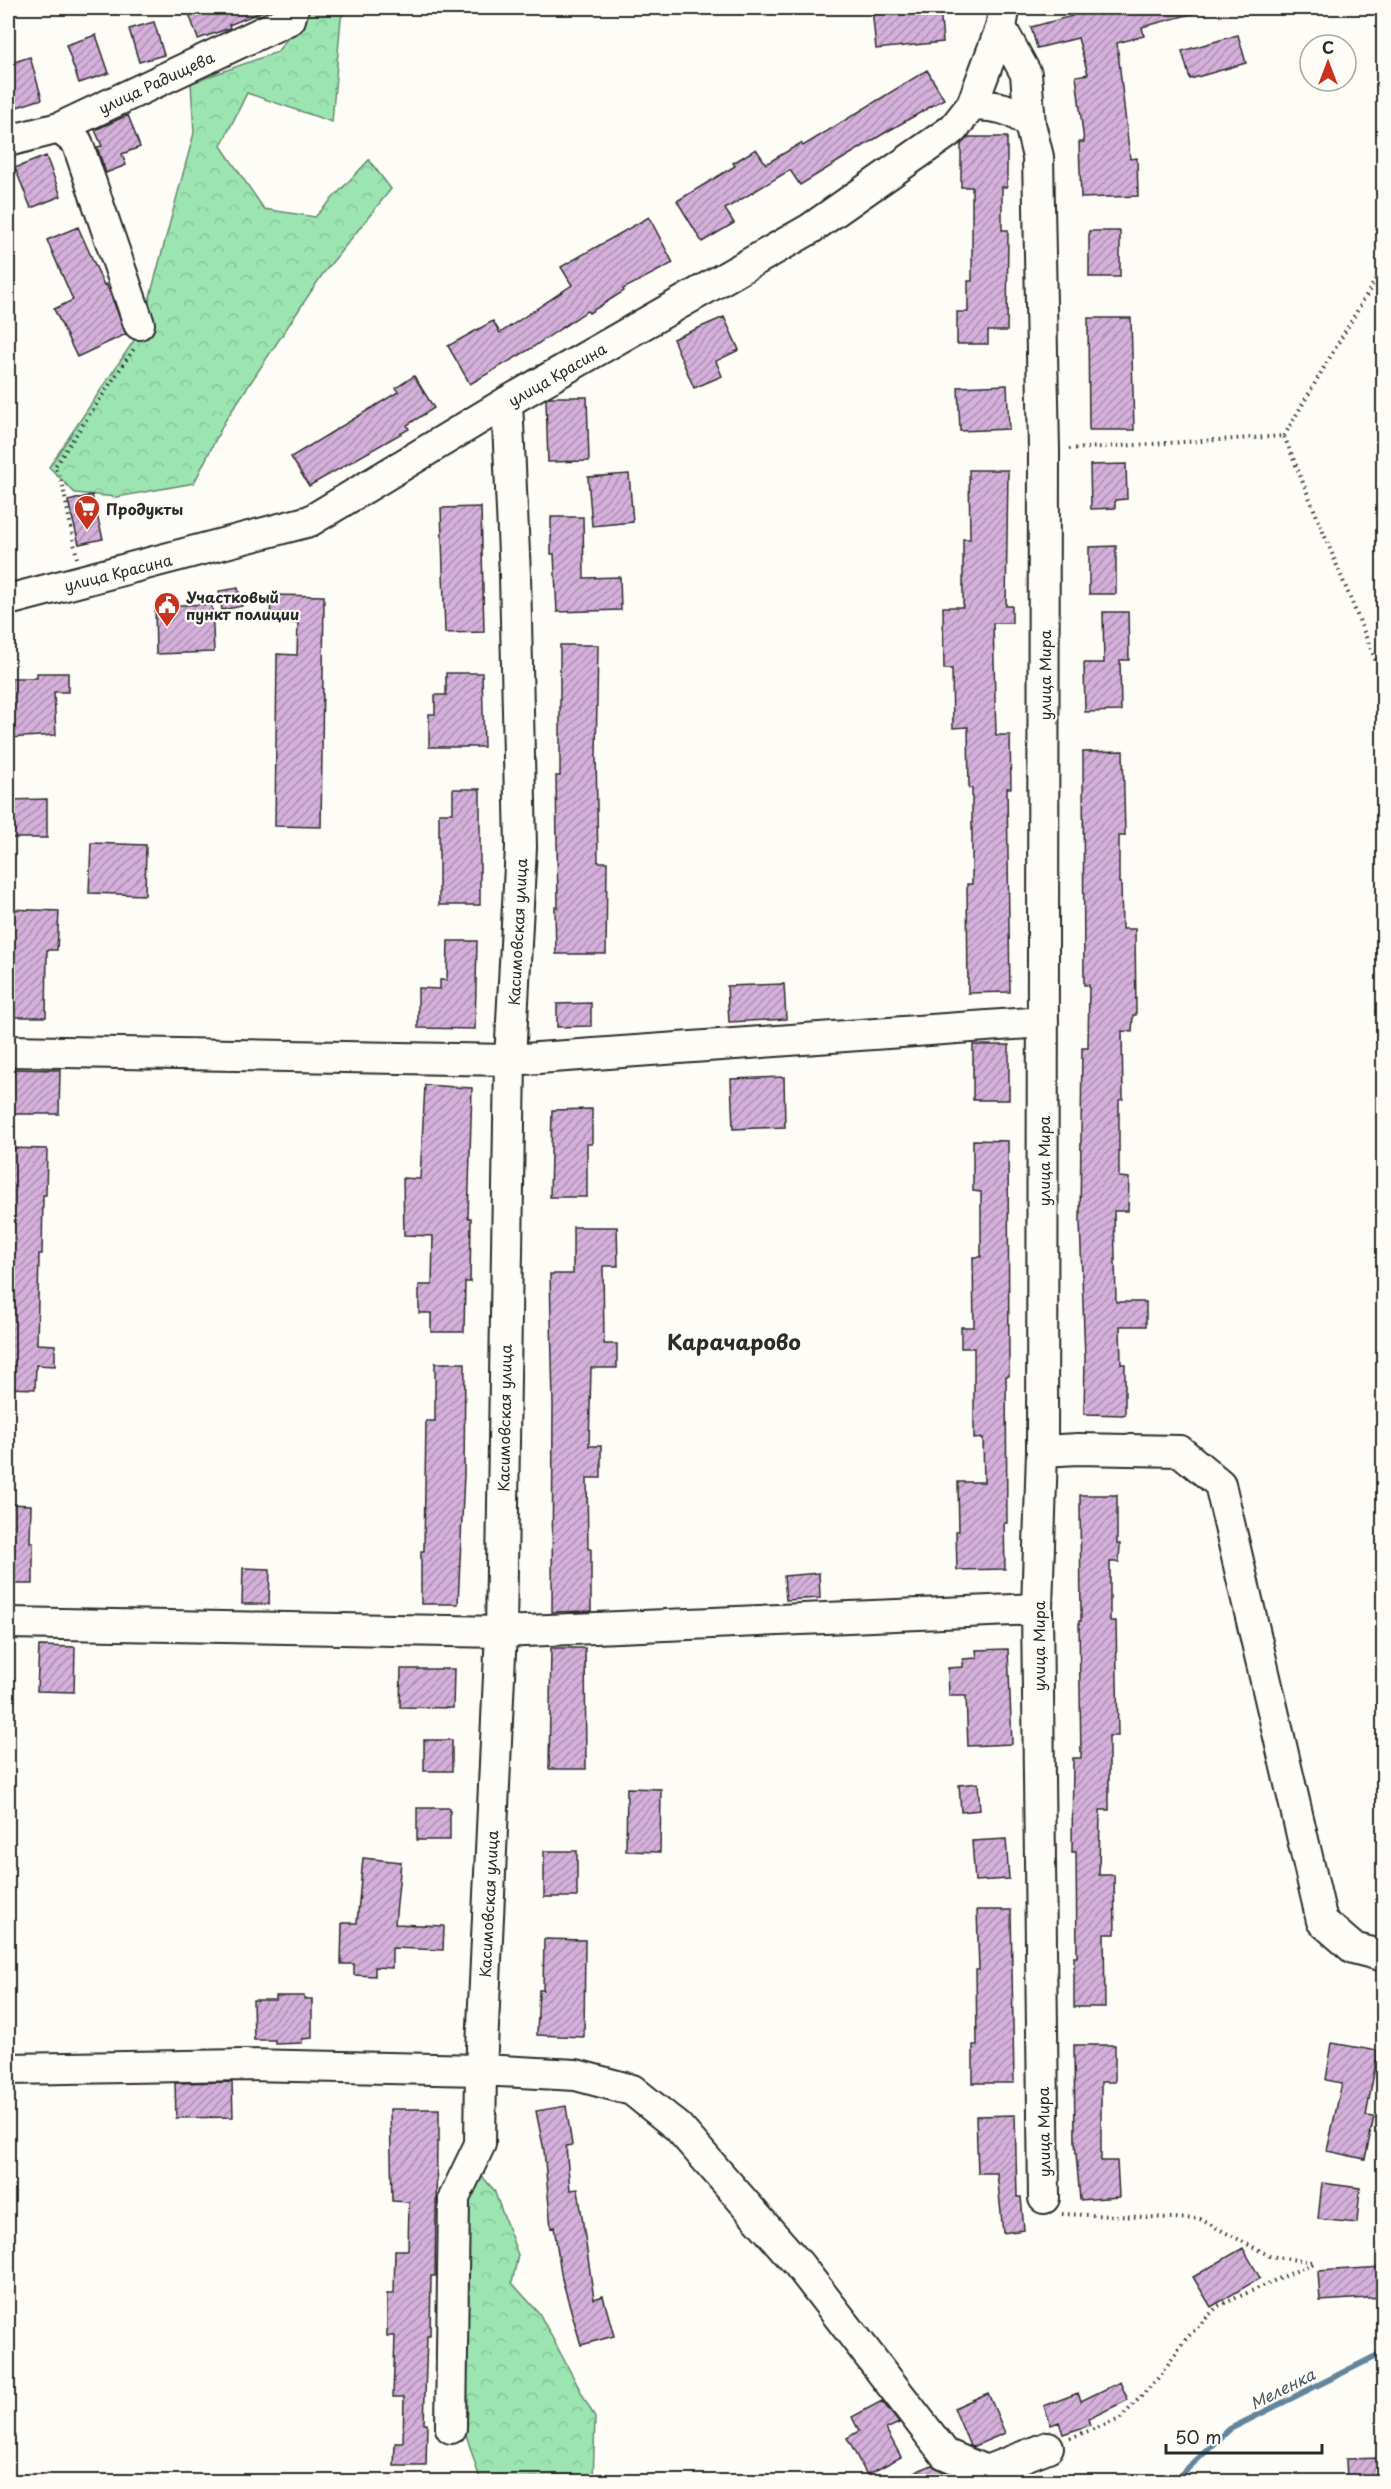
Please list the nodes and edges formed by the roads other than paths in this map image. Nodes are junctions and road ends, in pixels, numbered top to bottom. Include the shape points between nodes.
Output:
1 (293, 8) edge
2 (1003, 18) edge
3 (972, 105) junction
4 (1030, 124) junction
5 (59, 128) junction
6 (8, 141) edge
7 (139, 324) road end
8 (507, 402) junction
9 (8, 600) edge
10 (1043, 1022) junction
11 (8, 1051) edge
12 (510, 1060) junction
13 (1042, 1451) junction
14 (1037, 1609) junction
15 (8, 1623) edge
16 (501, 1632) junction
17 (1383, 1956) edge
18 (8, 2069) edge
19 (481, 2070) junction
20 (1044, 2198) road end
21 (451, 2428) dead end
22 (1048, 2447) road end

1 - 5 street, улица Радищева via 290,19
2 - 3 street, улица Красина
2 - 4 street, улица Мира via 1026,74
3 - 4 street via 992,105 1015,112
3 - 8 street, улица Красина via 953,129 810,229
4 - 10 street, улица Мира via 1038,157 1044,450
5 - 6 street, улица Радищева
5 - 7 street via 77,142
8 - 9 street, улица Красина via 310,521
8 - 12 street, Касимовская улица via 521,847
10 - 12 street
10 - 13 street, улица Мира
11 - 12 street
12 - 16 street, Касимовская улица
13 - 14 street, улица Мира
13 - 17 street via 1180,1451 1220,1484 1322,1921 1353,1948
14 - 16 street
14 - 20 street, улица Мира
15 - 16 street
16 - 19 street, Касимовская улица
18 - 19 street via 245,2065
19 - 21 street, Касимовская улица via 480,2144 454,2198
19 - 22 street via 576,2075 632,2090 678,2127 799,2265 945,2454 986,2471

